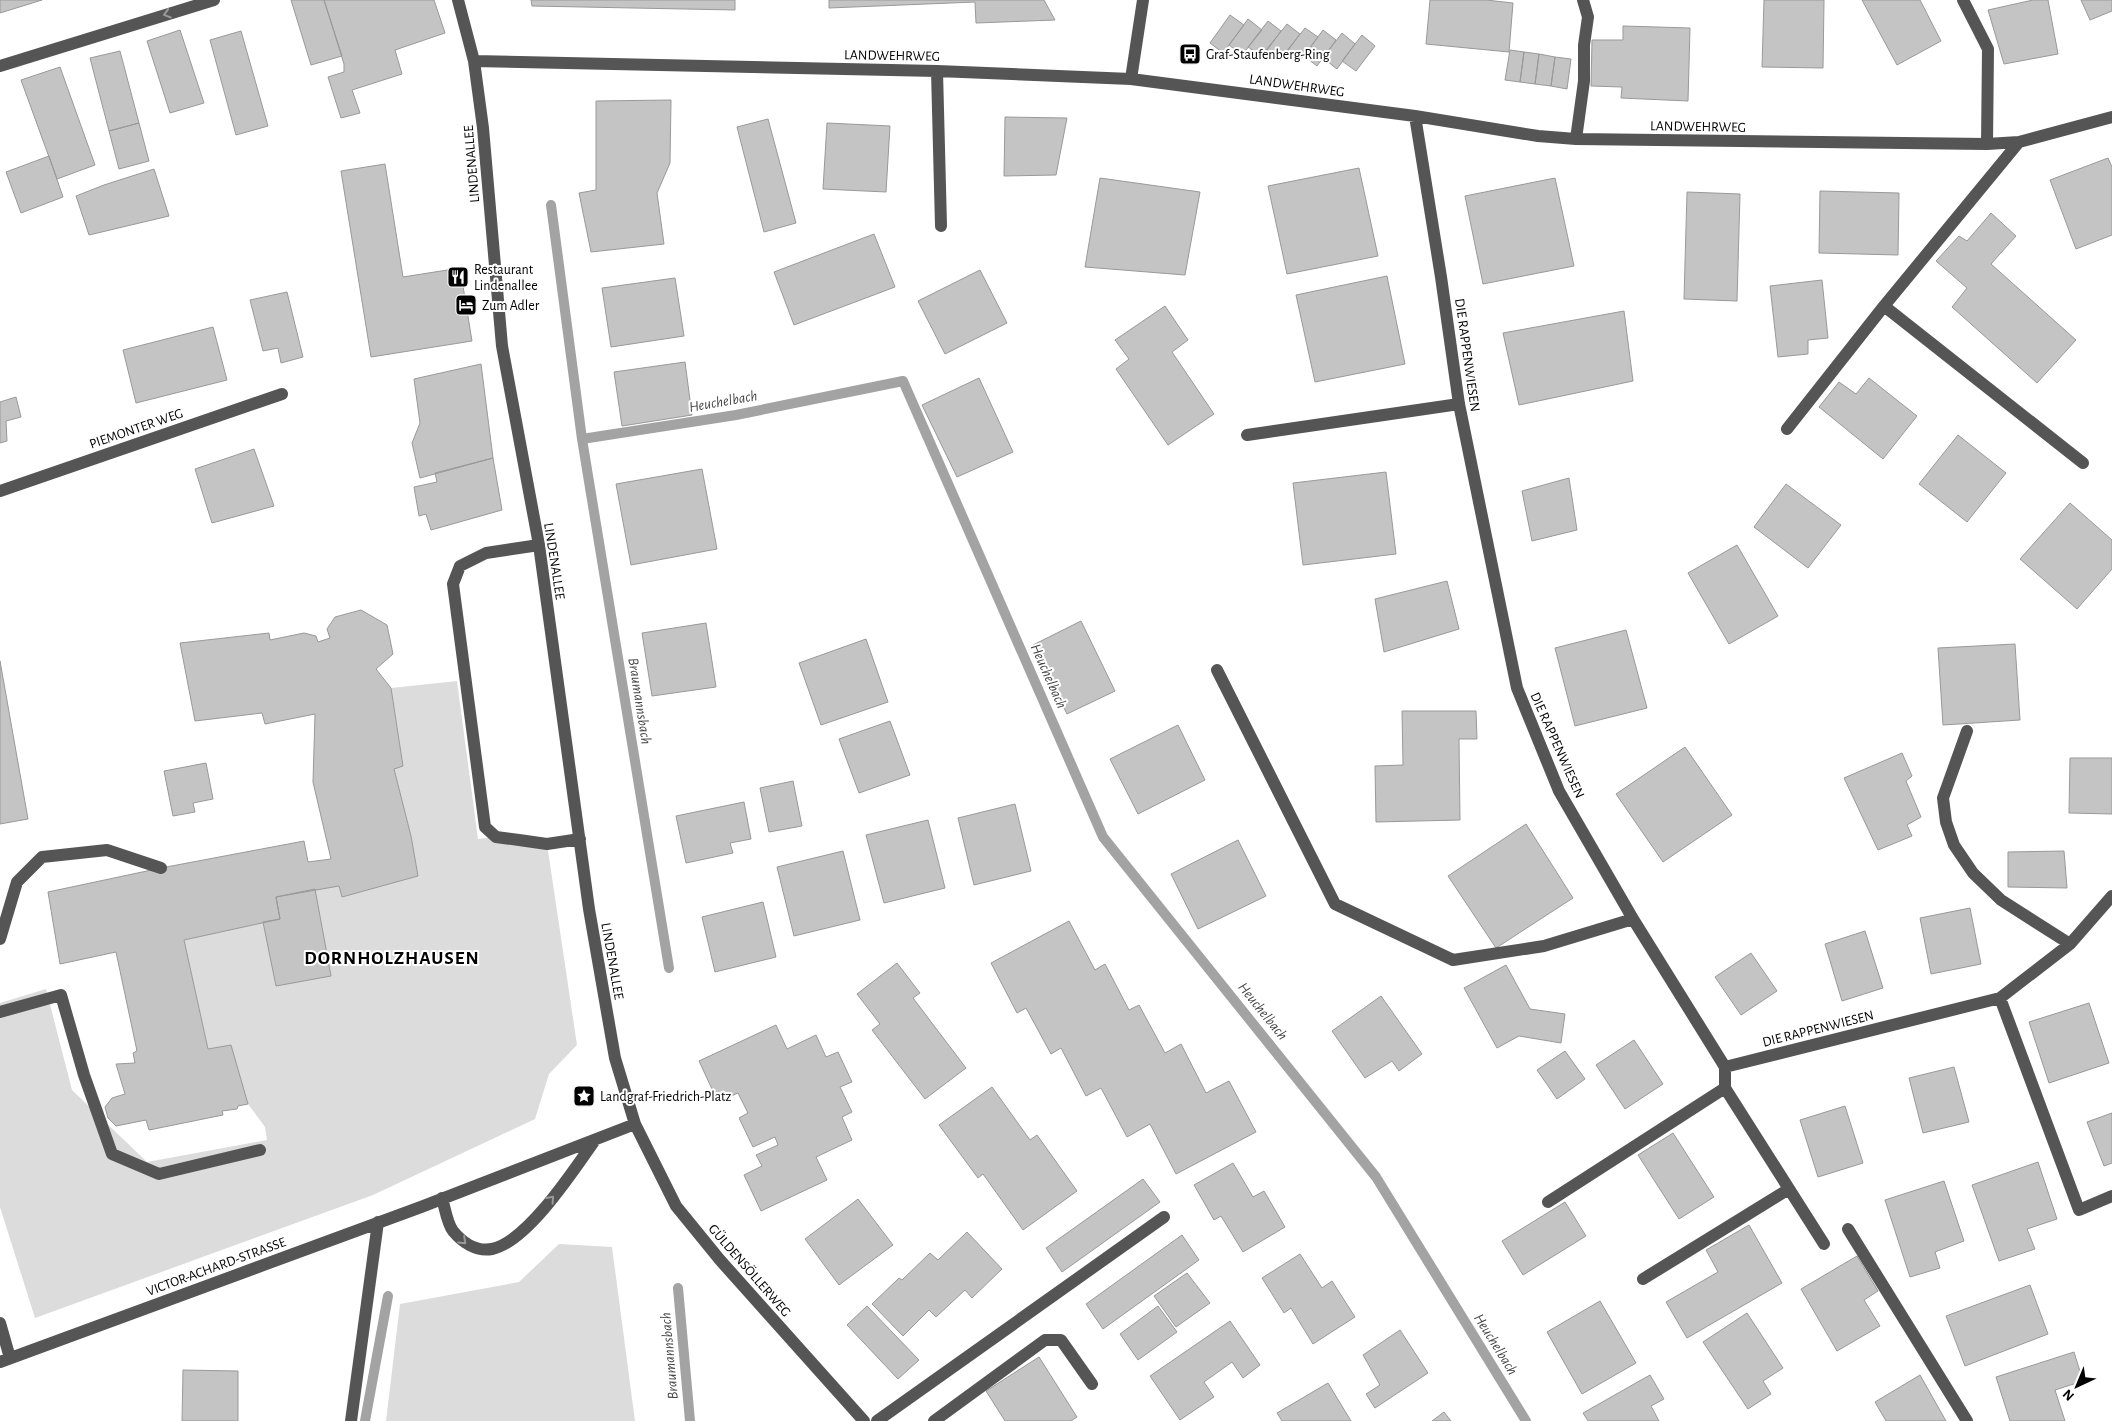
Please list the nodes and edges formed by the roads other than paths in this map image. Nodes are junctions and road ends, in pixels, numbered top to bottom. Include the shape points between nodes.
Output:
1 (214, 0) edge
2 (458, 0) edge
3 (1143, 0) edge
4 (1583, 0) edge
5 (1963, 0) edge
6 (474, 62) junction
7 (0, 66) edge
8 (937, 71) junction
9 (1132, 78) junction
10 (1415, 116) junction
11 (2112, 117) edge
12 (1576, 139) junction
13 (2019, 142) junction
14 (1987, 144) junction
15 (941, 226) dead end
16 (1884, 306) junction
17 (282, 394) dead end
18 (1459, 404) junction
19 (1787, 429) dead end
20 (1247, 435) dead end
21 (2083, 463) dead end
22 (0, 490) edge
23 (539, 545) junction
24 (1216, 670) dead end
25 (1967, 731) dead end
26 (580, 839) junction
27 (161, 868) dead end
28 (2112, 896) edge
29 (1633, 919) junction
30 (0, 939) edge
31 (2070, 944) junction
32 (2000, 998) junction
33 (0, 1012) edge
34 (1725, 1067) junction
35 (1725, 1088) junction
36 (635, 1124) junction
37 (595, 1140) junction
38 (260, 1150) dead end
39 (1789, 1189) junction
40 (2112, 1196) edge
41 (442, 1198) junction
42 (1548, 1202) dead end
43 (1164, 1217) dead end
44 (378, 1222) junction
45 (1848, 1229) dead end
46 (1824, 1244) dead end
47 (1643, 1279) dead end
48 (0, 1323) edge
49 (5, 1360) edge
50 (1092, 1384) dead end
51 (350, 1421) edge
52 (864, 1421) edge
53 (877, 1421) edge
54 (934, 1421) edge
55 (1968, 1421) edge

1 -> 7 street
2 - 6 street, LINDENALLEE
3 - 9 street
4 - 12 street via 1588,17
5 - 14 street via 1988,49
6 - 8 street, LANDWEHRWEG
6 - 23 street, LINDENALLEE via 502,346
8 - 9 street, LANDWEHRWEG
8 - 15 street
9 - 10 street, LANDWEHRWEG
10 - 12 street, LANDWEHRWEG
10 - 18 street, DIE RAPPENWIESEN
11 - 13 street, LANDWEHRWEG
12 - 14 street, LANDWEHRWEG
13 - 14 street, LANDWEHRWEG
13 - 16 street
16 - 19 street
16 - 21 street
17 - 22 street, PIEMONTER WEG
18 - 20 street
18 - 29 street, DIE RAPPENWIESEN via 1517,688 1559,791
23 - 26 street, LINDENALLEE
23 - 26 street via 486,553 460,566 453,584 485,827 496,837 547,844
24 - 29 street via 1335,904 1453,960 1544,946
25 - 31 street via 1943,798 1946,822 1954,845 1973,873 2000,900
26 - 36 street, LINDENALLEE via 615,1058
27 - 30 street via 107,850 42,857 17,882
28 - 31 street, DIE RAPPENWIESEN
29 - 34 street, DIE RAPPENWIESEN
31 - 32 street, DIE RAPPENWIESEN
32 - 34 street, DIE RAPPENWIESEN
32 - 40 street via 2078,1210
33 - 38 street via 61,995 84,1075 112,1154 159,1174
34 - 35 street
35 - 39 street
35 - 42 street
36 - 37 street
36 - 52 street, GÜLDENSÖLLERWEG via 676,1206
37 - 41 street
41 -> 37 street via 451,1230 469,1246 490,1250 518,1235 560,1190
39 - 46 street
39 - 47 street
41 - 44 street, VICTOR-ACHARD-STRASSE
43 - 53 street
44 - 49 street, VICTOR-ACHARD-STRASSE
44 - 51 street
45 - 55 street
48 - 49 street
50 - 54 street via 1061,1340 1045,1340

